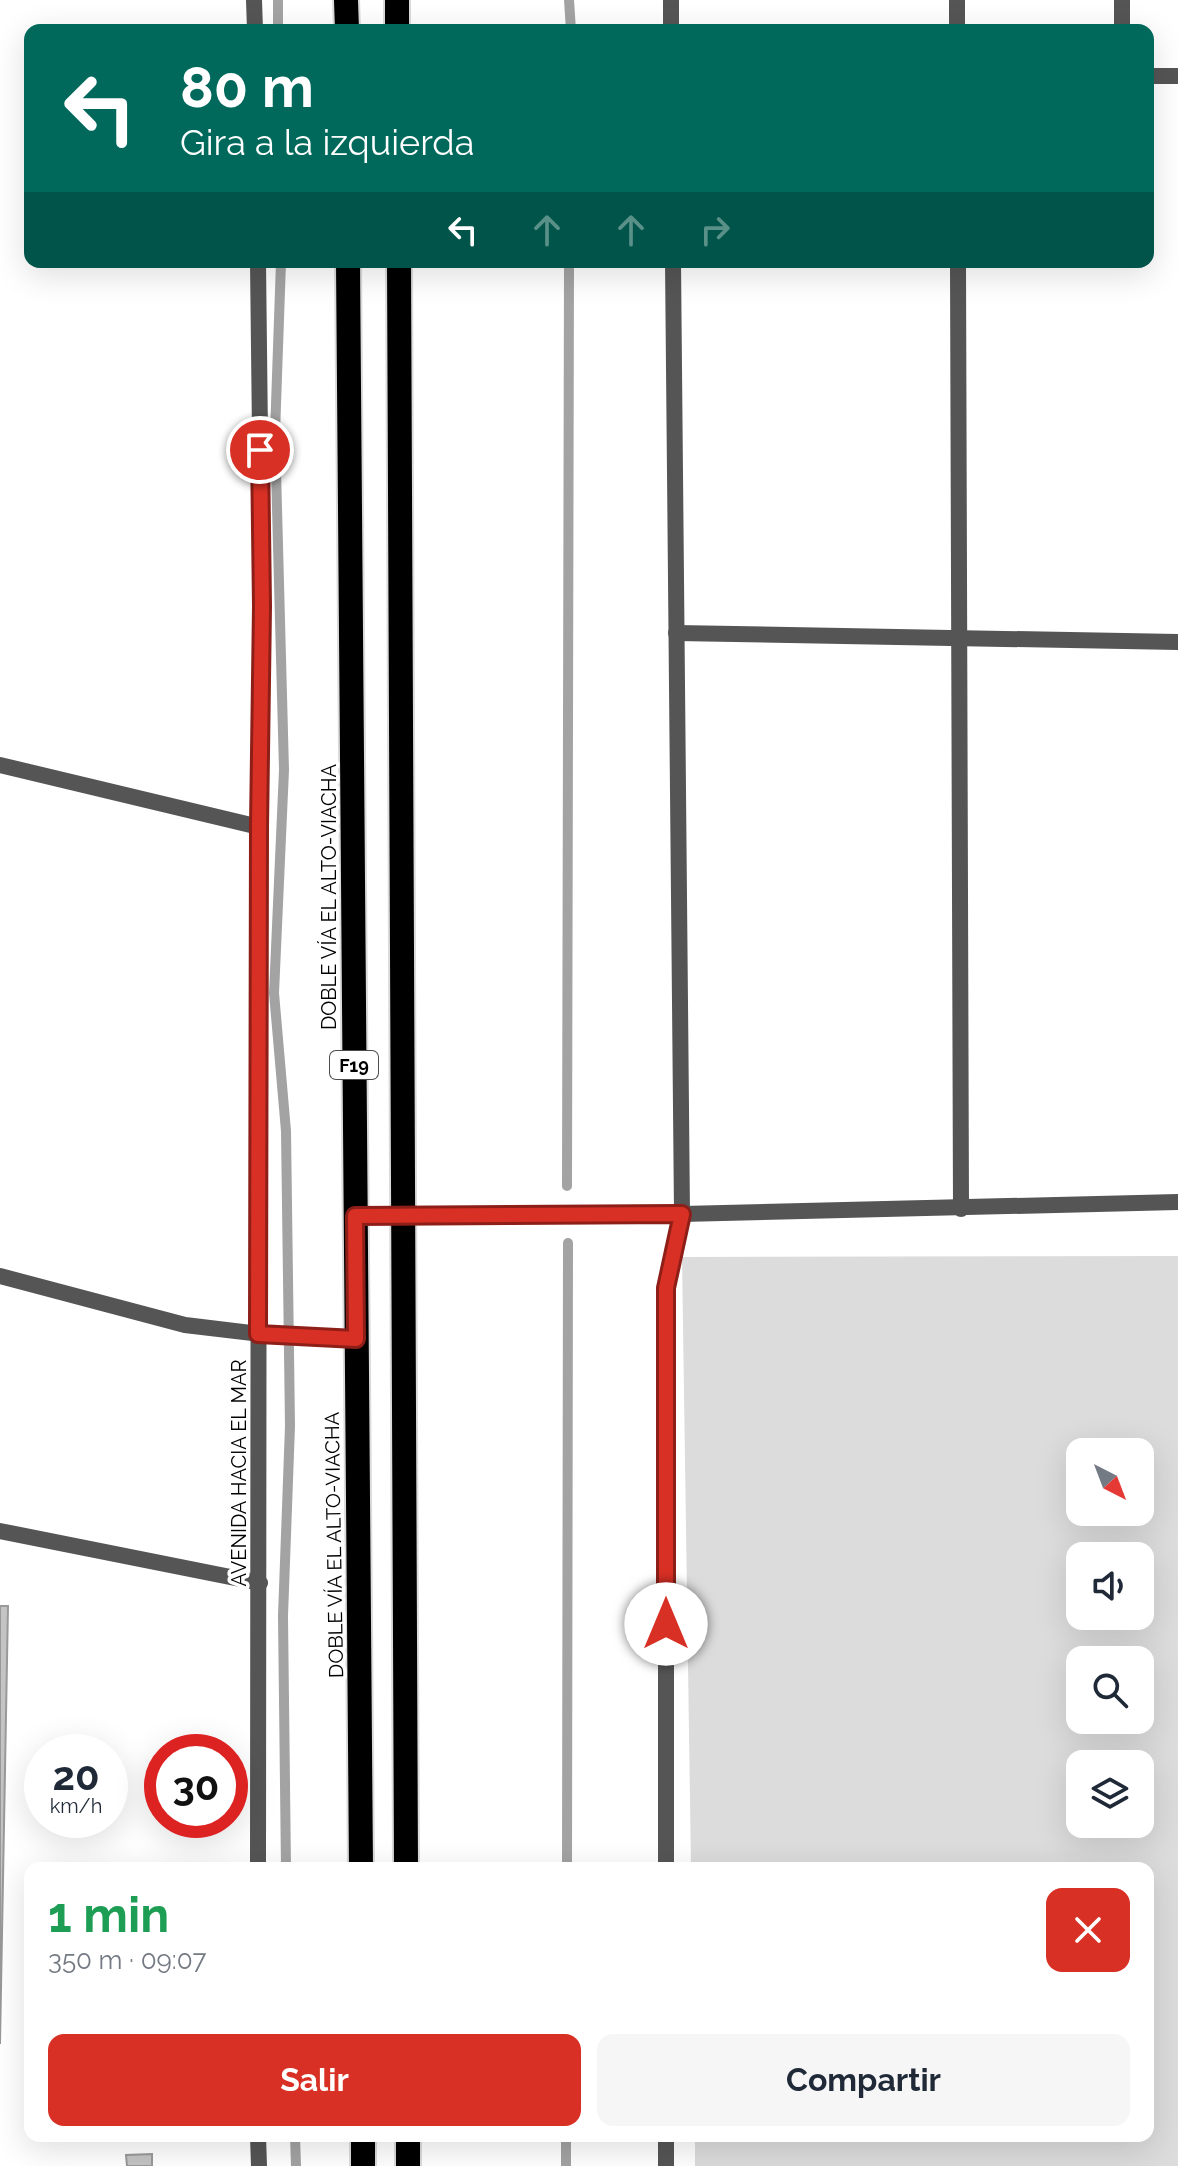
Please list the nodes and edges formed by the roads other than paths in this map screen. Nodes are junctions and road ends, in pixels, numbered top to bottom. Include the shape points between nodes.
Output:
1 (254, 0) edge
2 (346, 0) edge
3 (397, 0) edge
4 (671, 0) edge
5 (957, 0) edge
6 (1122, 0) edge
7 (255, 24) edge
8 (347, 24) edge
9 (397, 24) edge
10 (671, 24) edge
11 (957, 24) edge
12 (1122, 24) edge
13 (1154, 76) edge
14 (1178, 76) edge
15 (258, 268) edge
16 (348, 268) edge
17 (399, 268) edge
18 (673, 268) edge
19 (958, 268) edge
20 (676, 633) junction
21 (959, 638) junction
22 (1178, 642) edge
23 (0, 765) edge
24 (259, 827) junction
25 (1178, 1202) edge
26 (961, 1209) junction
27 (682, 1214) junction
28 (403, 1215) junction
29 (355, 1216) junction
30 (0, 1276) edge
31 (258, 1334) junction
32 (344, 1338) junction
33 (0, 1531) edge
34 (260, 1583) junction
35 (258, 1862) edge
36 (361, 1862) edge
37 (406, 1862) edge
38 (666, 1862) edge
39 (258, 2142) edge
40 (363, 2142) edge
41 (408, 2142) edge
42 (666, 2142) edge
43 (259, 2166) edge
44 (363, 2166) edge
45 (408, 2166) edge
46 (666, 2166) edge

1 - 7 street
2 - 8 highway
3 - 9 highway
4 - 10 street
5 - 11 street
6 - 12 street
13 - 14 street
15 - 24 street, AVENIDA HACIA EL MAR
16 - 29 highway, DOBLE VÍA EL ALTO-VIACHA / F19
17 - 28 highway, F19
18 - 20 street
19 - 21 street
20 - 21 street
20 - 27 street
21 - 22 street
21 - 26 street
23 - 24 street
24 - 31 street, AVENIDA HACIA EL MAR
25 - 26 street
26 - 27 street
27 - 28 street
27 - 38 street via 666,1288
28 - 29 street
28 - 37 highway, F19
29 - 32 highway, DOBLE VÍA EL ALTO-VIACHA / F19
30 - 31 street via 185,1325
31 - 32 street
31 - 34 street, AVENIDA HACIA EL MAR
32 - 36 highway, DOBLE VÍA EL ALTO-VIACHA / F19
33 - 34 street
34 - 35 street, AVENIDA HACIA EL MAR
39 - 43 street
40 - 44 highway
41 - 45 highway
42 - 46 street

